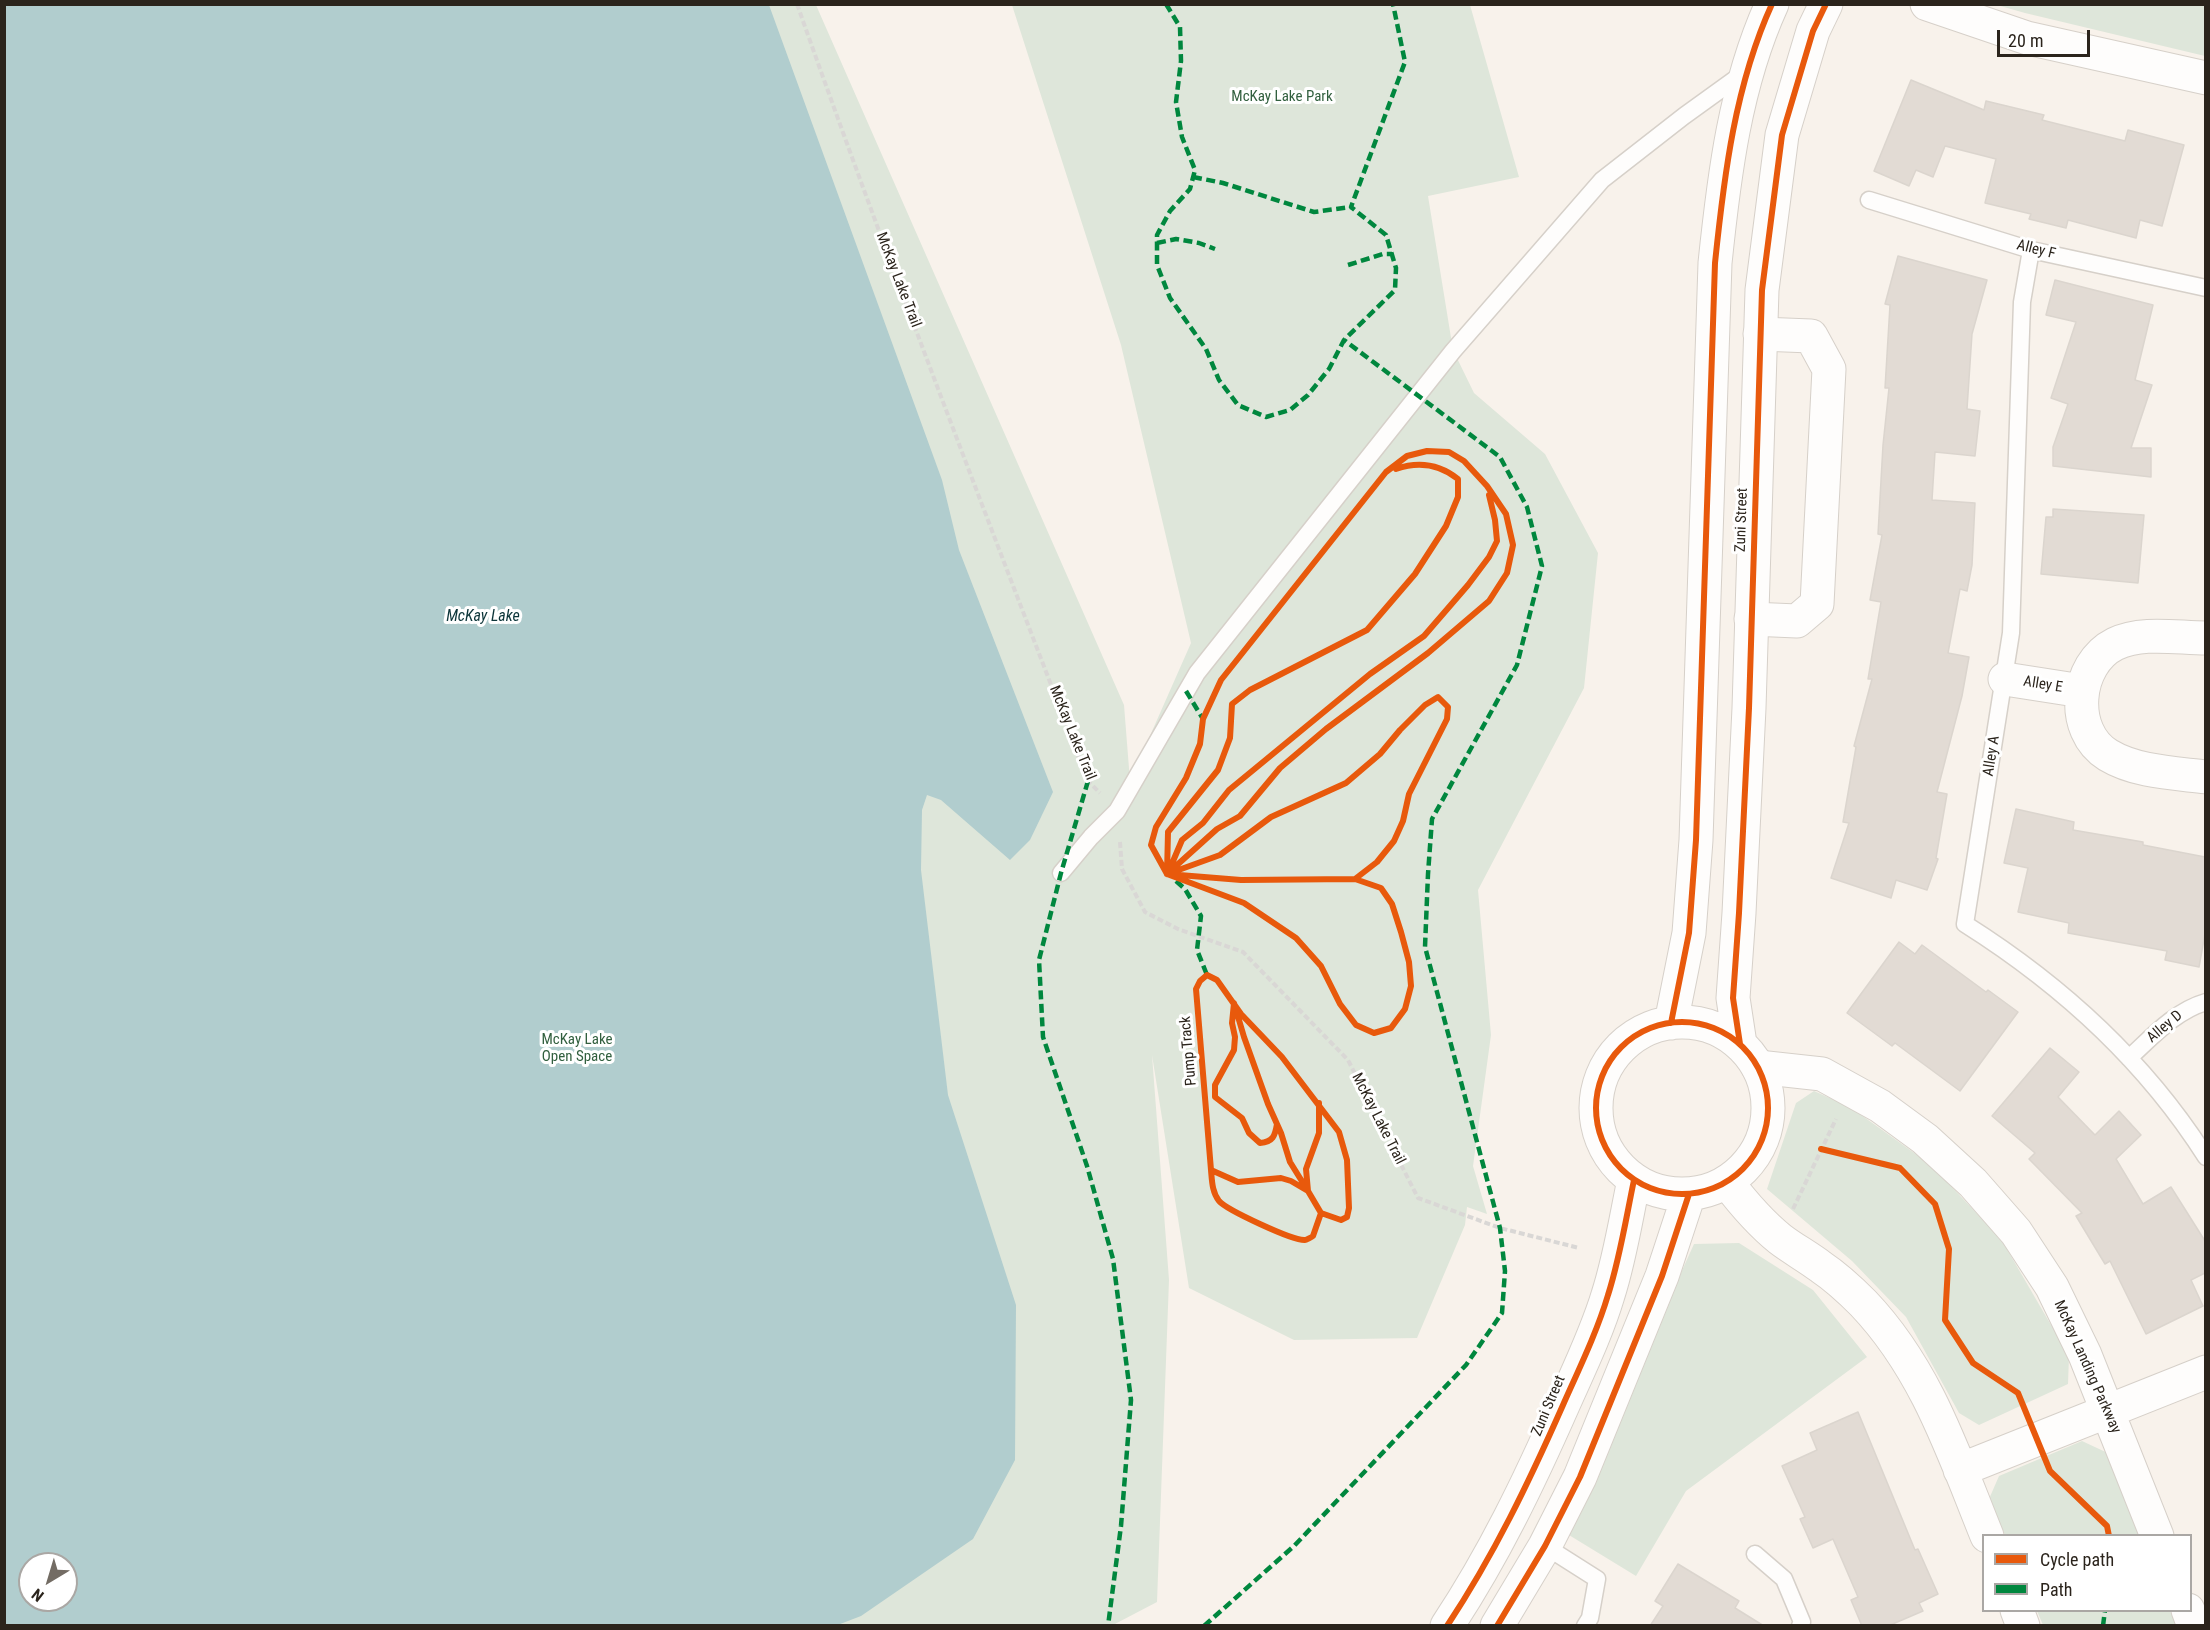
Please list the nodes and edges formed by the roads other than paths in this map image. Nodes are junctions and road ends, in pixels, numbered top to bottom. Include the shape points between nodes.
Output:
1 (1772, 4) edge
2 (1826, 4) edge
3 (1927, 4) edge
4 (1749, 69) junction
5 (2205, 78) edge
6 (1869, 200) dead end
7 (2031, 250) junction
8 (2205, 288) edge
9 (1760, 334) junction
10 (1751, 619) junction
11 (2205, 638) edge
12 (2005, 679) junction
13 (2082, 691) junction
14 (2204, 769) edge
15 (1061, 873) dead end
16 (2205, 1002) edge
17 (1671, 1023) junction
18 (1749, 1056) junction
19 (2129, 1058) junction
20 (2204, 1153) edge
21 (1634, 1180) junction
22 (1727, 1182) junction
23 (1689, 1194) junction
24 (2205, 1372) edge
25 (2107, 1411) junction
26 (1960, 1470) junction
27 (1986, 1534) edge
28 (2156, 1534) edge
29 (1545, 1546) junction
30 (1755, 1554) dead end
31 (2017, 1612) edge
32 (2188, 1612) edge
33 (1801, 1624) edge
34 (1447, 1626) edge
35 (1497, 1626) edge
36 (1585, 1626) edge
37 (2023, 1626) edge
38 (2194, 1626) edge

1 - 4 main road
2 - 9 main road, Zuni Street via 1782,135
3 - 5 main road via 2027,38
4 - 15 lane via 1602,180 1453,351 1197,673 1117,811
4 - 17 main road via 1722,192 1715,263 1696,840 1689,933
6 - 7 lane, Alley F
7 - 8 lane, Alley F
7 - 12 lane, Alley A via 2022,302 2011,633
9 - 10 main road, Zuni Street
9 - 10 main road via 1811,336 1829,369 1817,604 1797,621
10 - 18 main road, Zuni Street via 1733,998
11 - 13 main road via 2136,637 2114,645 2097,659
12 - 13 main road, Alley E
12 - 19 lane, Alley A via 1965,924 2075,1004
13 - 14 main road via 2082,714 2090,736 2106,753 2135,766
16 - 19 lane, Alley D via 2175,1017
17 - 18 main road via 1696,1023 1719,1030
17 - 21 main road via 1646,1030 1624,1044 1608,1064 1598,1088 1596,1114 1602,1140 1615,1162
18 - 22 main road via 1767,1092 1768,1118 1761,1143 1747,1165
18 - 25 main road, McKay Landing Parkway via 1822,1074 1880,1106 1925,1138 1973,1183 2016,1233 2052,1287
19 - 20 lane, Alley A
21 - 23 main road via 1660,1191
21 - 34 main road, Zuni Street via 1608,1297 1571,1387 1528,1484 1476,1582
22 - 23 main road
22 - 26 main road via 1748,1210 1862,1303 1896,1342 1923,1386
23 - 29 main road via 1618,1387 1580,1477
24 - 25 main road
25 - 26 main road
25 - 28 main road, McKay Landing Parkway
26 - 27 main road
29 - 35 main road
29 - 36 lane via 1597,1579
30 - 33 lane via 1784,1579
31 - 37 main road
32 - 38 main road

